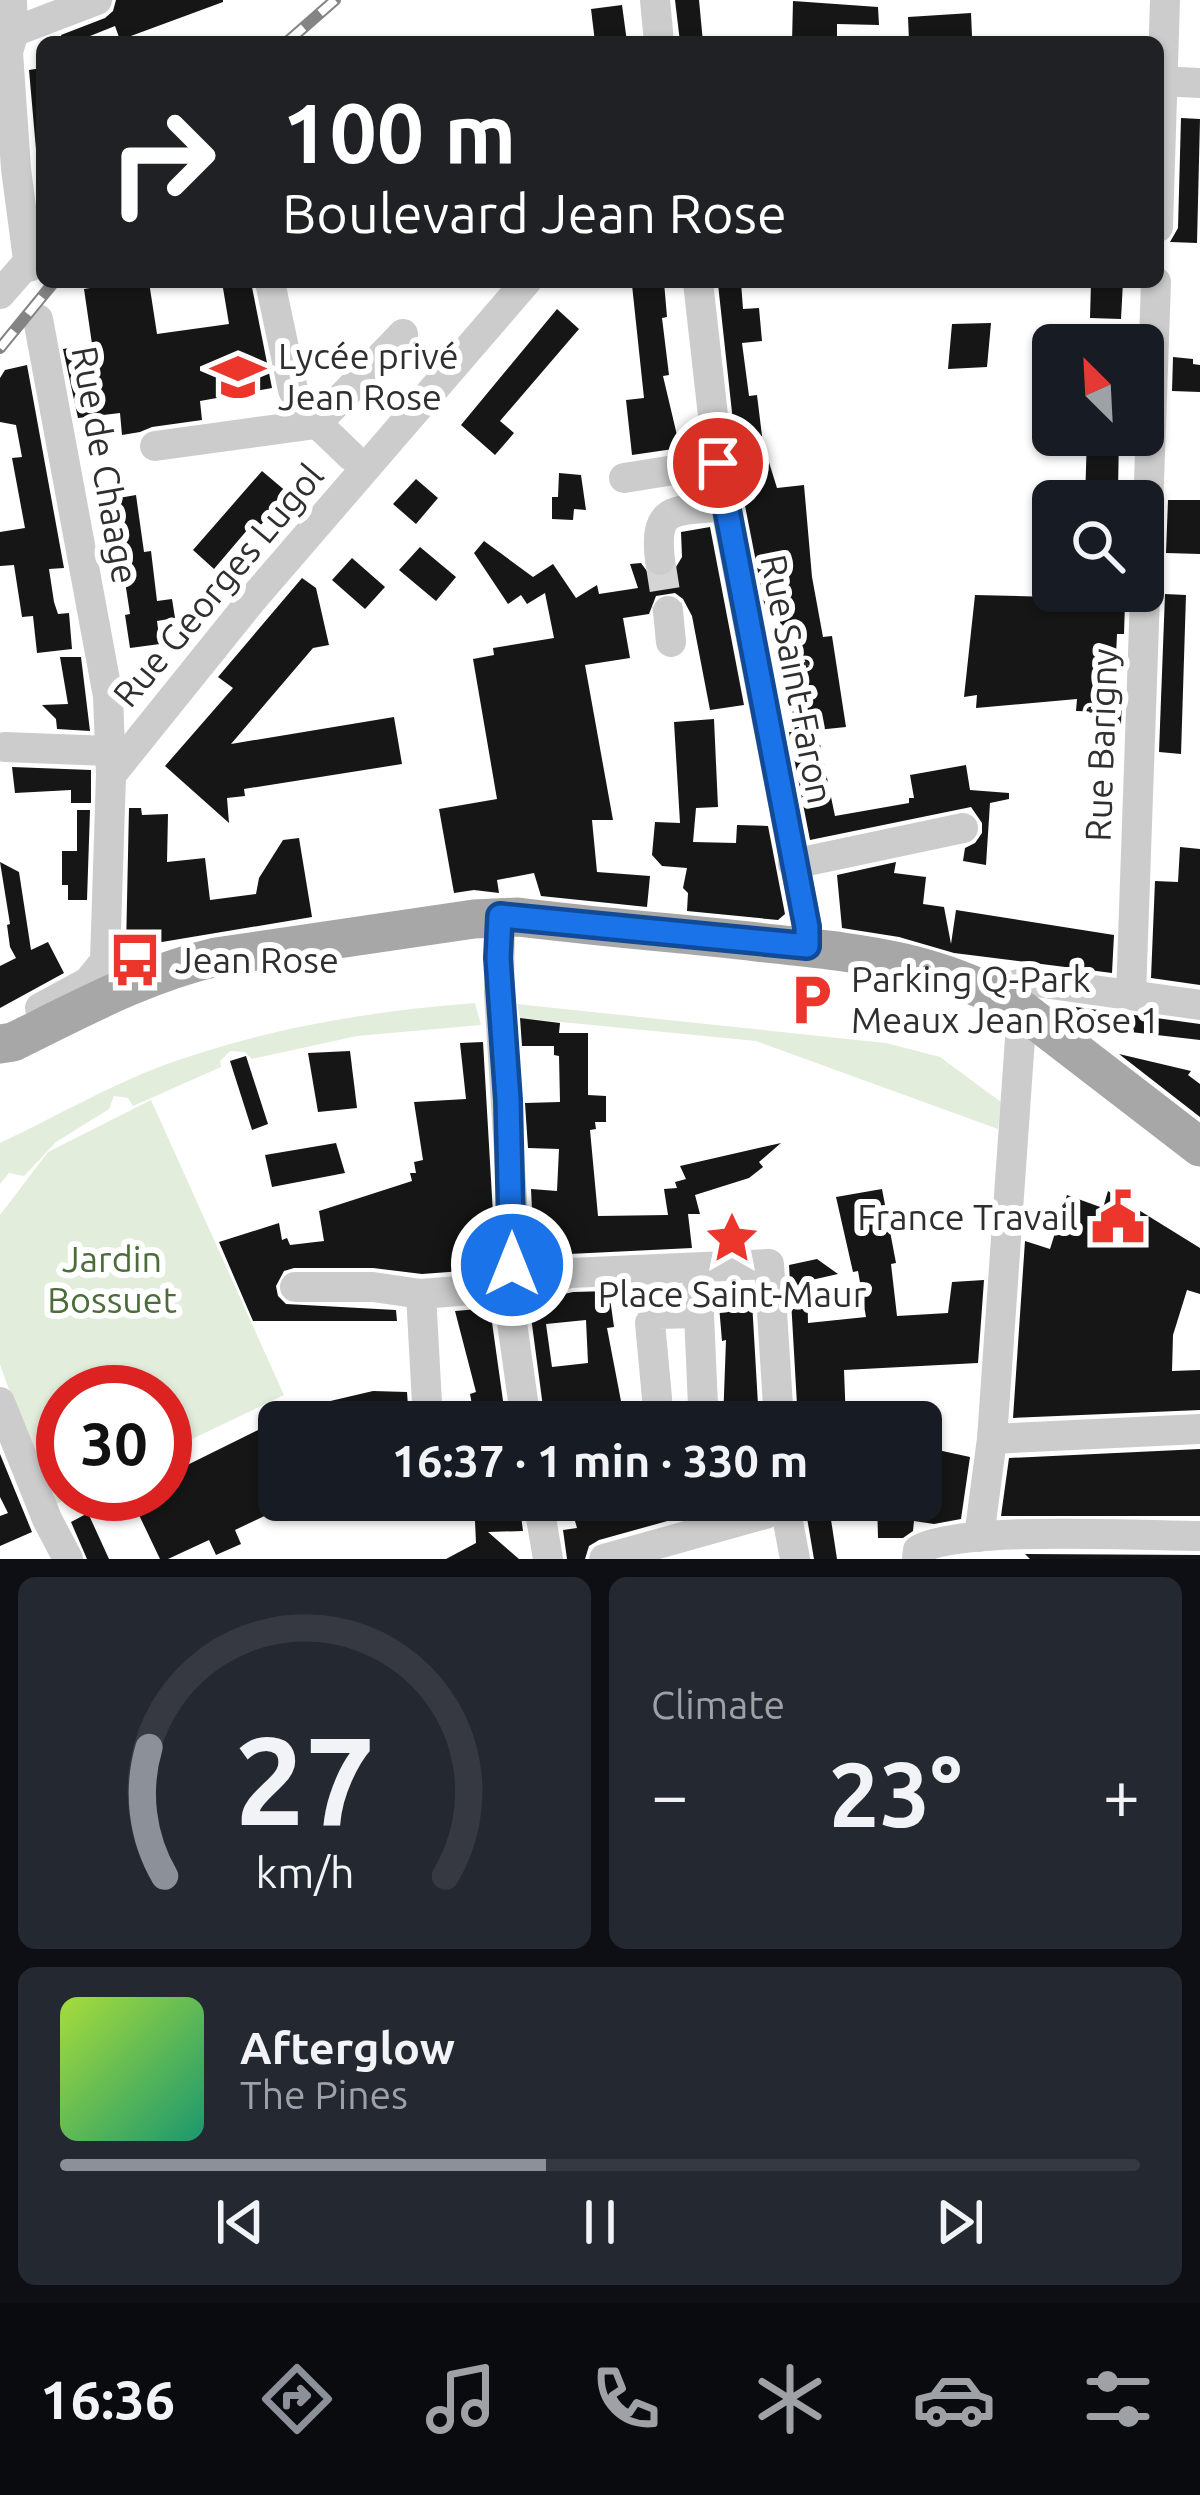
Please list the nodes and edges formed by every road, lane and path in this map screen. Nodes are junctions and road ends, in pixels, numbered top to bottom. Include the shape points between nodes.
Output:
1 (12, 0) edge
2 (97, 0) edge
3 (655, 0) edge
4 (1165, 0) edge
5 (6, 36) edge
6 (658, 36) edge
7 (1163, 36) edge
8 (1164, 81) edge
9 (1200, 83) edge
10 (271, 288) edge
11 (521, 288) edge
12 (699, 288) edge
13 (1156, 288) edge
14 (0, 294) edge
15 (38, 319) dead end
16 (403, 334) dead end
17 (316, 424) junction
18 (155, 446) dead end
19 (351, 455) dead end
20 (718, 463) junction
21 (624, 478) dead end
22 (725, 506) junction
23 (660, 560) tunnel mouth
24 (108, 696) junction
25 (173, 697) junction
26 (5, 747) dead end
27 (110, 763) junction
28 (962, 828) dead end
29 (793, 864) junction
30 (500, 916) junction
31 (807, 946) junction
32 (1131, 995) junction
33 (1006, 1001) junction
34 (1200, 1004) edge
35 (0, 1034) edge
36 (0, 1044) edge
37 (1200, 1147) edge
38 (697, 1268) junction
39 (295, 1287) dead end
40 (507, 1287) junction
41 (422, 1294) junction
42 (698, 1313) junction
43 (657, 1398) dead end
44 (427, 1401) edge
45 (523, 1401) edge
46 (703, 1401) edge
47 (778, 1401) edge
48 (0, 1402) edge
49 (1200, 1429) edge
50 (992, 1443) junction
51 (542, 1521) edge
52 (747, 1521) edge
53 (788, 1521) edge
54 (1200, 1536) edge
55 (979, 1537) junction
56 (674, 1550) edge
57 (918, 1555) edge
58 (68, 1559) edge
59 (548, 1559) edge
60 (604, 1559) edge
61 (795, 1559) edge

1 - 5 street
2 - 5 street
3 - 6 street
4 - 7 street
5 - 14 street via 29,264
8 - 9 street
10 - 17 street via 293,390
11 - 25 street, Rue Georges Lugol
12 - 20 street, Rue Saint-Faron
13 - 32 street, Rue Barigny
15 - 24 street, Rue de Chaage
16 - 17 street
17 - 18 street
17 - 19 street
20 - 21 street
20 - 22 street, Rue Saint-Faron
22 - 23 street via 672,513 661,522
22 - 29 street, Rue Saint-Faron
24 - 25 street via 133,705
24 - 27 street, Rue de Chaage
25 - 27 street, Rue Georges Lugol
26 - 27 street
27 - 35 street, Rue de Chaage via 105,961 88,982
28 - 29 street
29 - 31 street, Rue Saint-Faron
30 - 31 main road
30 - 36 main road via 178,966
30 - 40 street via 514,1232
31 - 33 main road via 919,963
32 - 33 street via 1028,981
32 - 34 street
33 - 37 main road
33 - 50 street
38 - 40 street via 570,1273
38 - 42 street
38 - 47 street via 770,1264
39 - 41 street
40 - 41 street
40 - 45 street
41 - 44 street
42 - 43 street via 657,1314 650,1323
42 - 46 street
48 - 58 street
49 - 50 street
50 - 55 street
51 - 59 street
52 - 56 street
53 - 61 street
54 - 55 street
55 - 57 street
56 - 60 street

